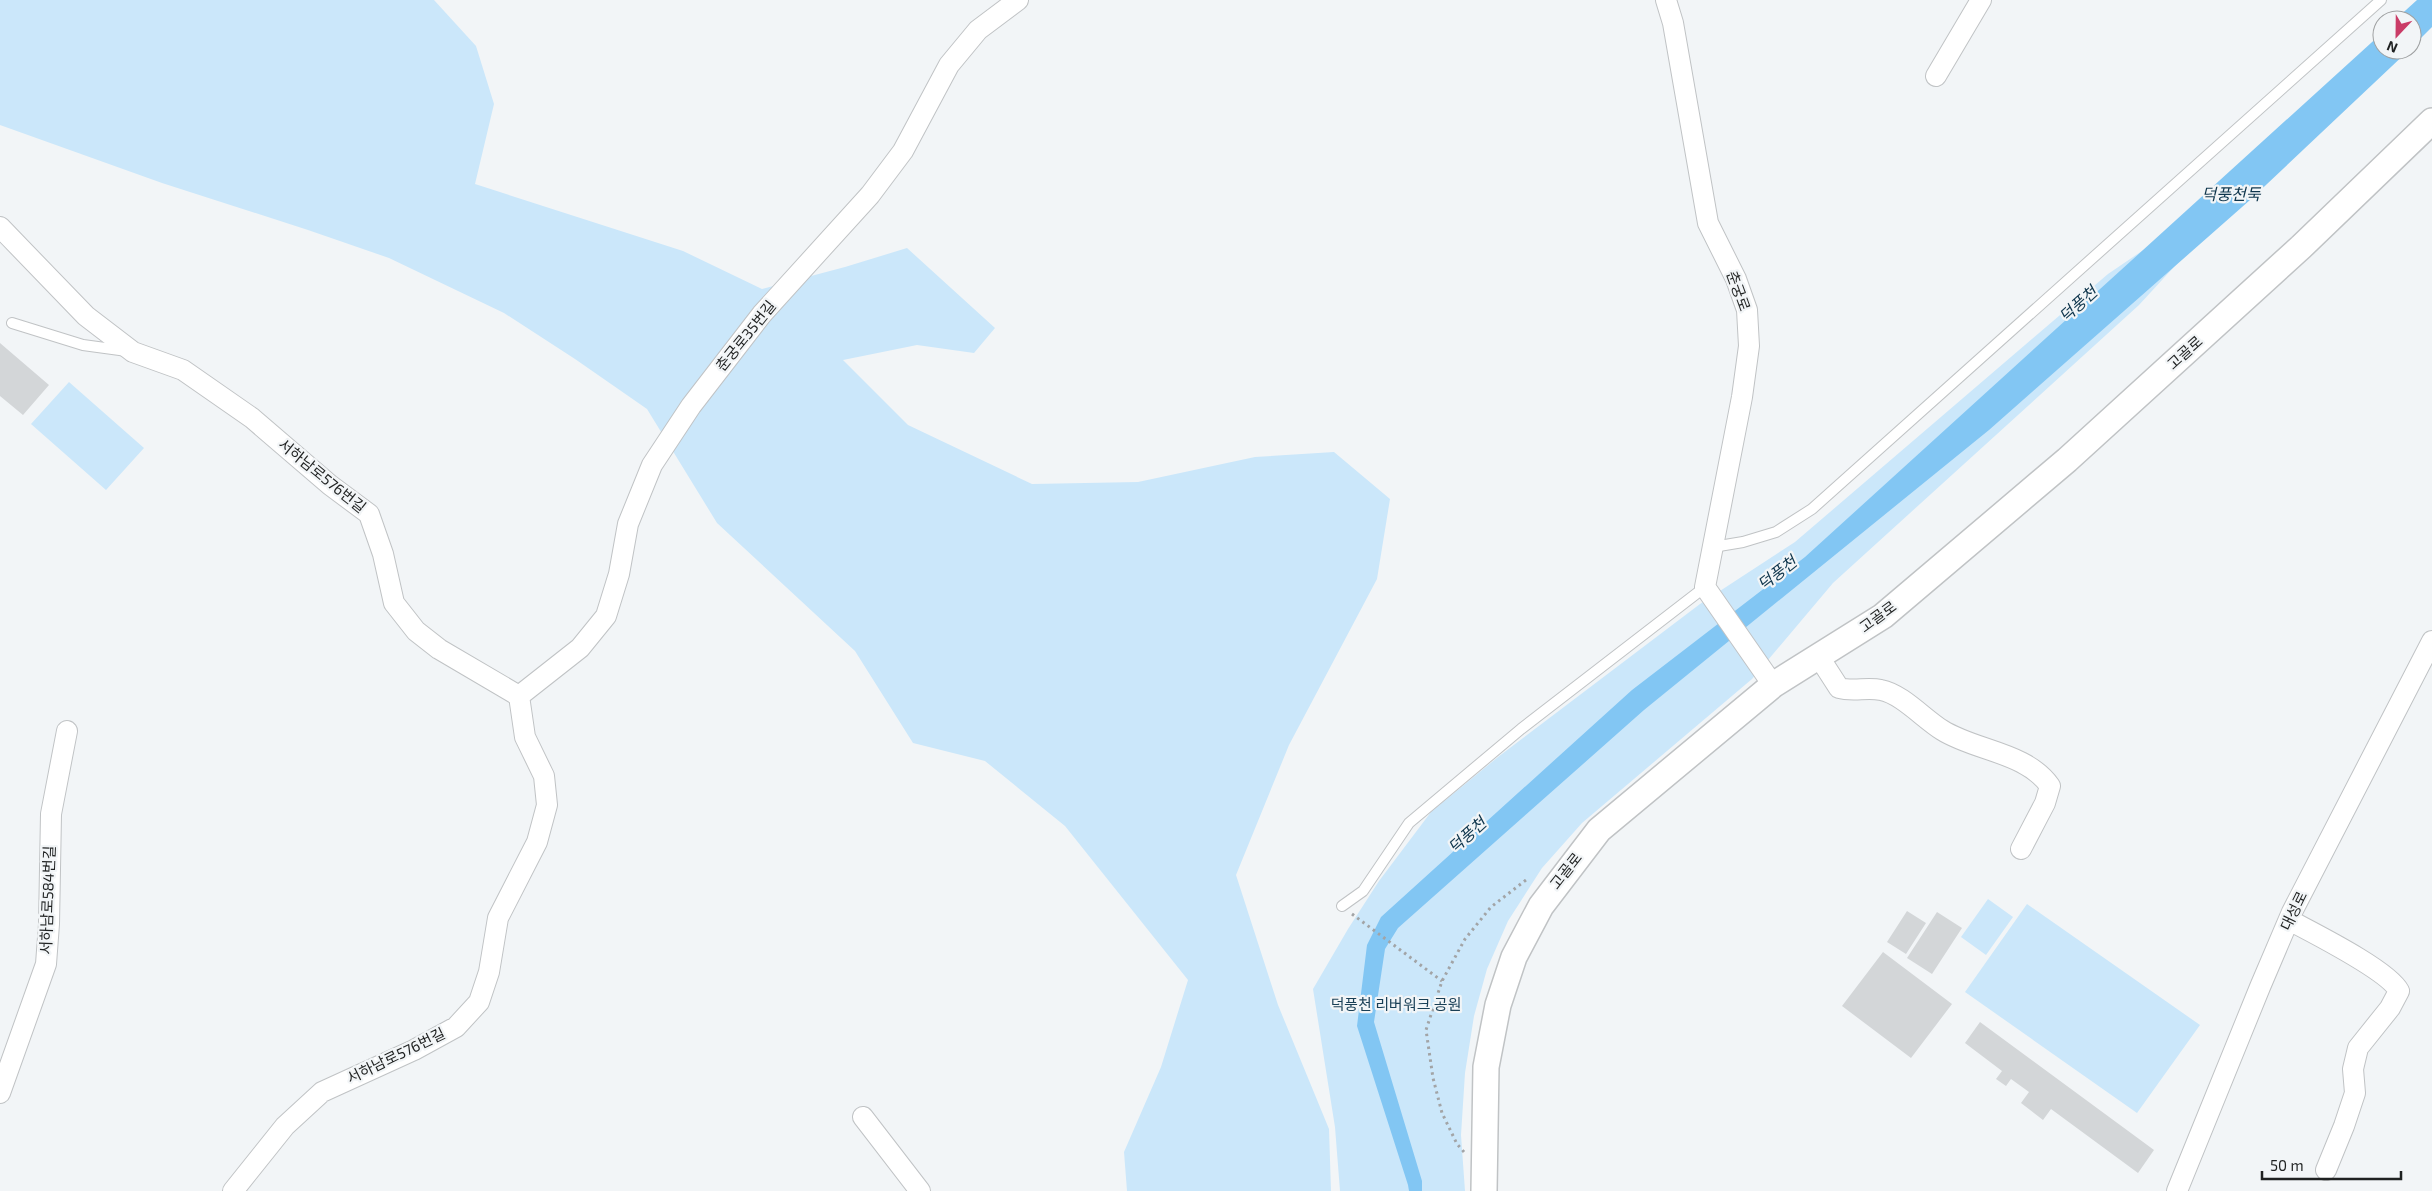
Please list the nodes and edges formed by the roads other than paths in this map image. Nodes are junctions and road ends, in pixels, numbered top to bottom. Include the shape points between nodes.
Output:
1 (1018, 0) edge
2 (1666, 0) edge
3 (1981, 0) edge
4 (2381, 0) edge
5 (1936, 76) dead end
6 (2432, 121) edge
7 (0, 227) edge
8 (12, 323) dead end
9 (133, 352) junction
10 (1713, 546) junction
11 (1705, 586) junction
12 (2432, 641) edge
13 (1819, 657) junction
14 (1773, 685) junction
15 (519, 696) junction
16 (67, 731) dead end
17 (2021, 849) dead end
18 (1342, 906) road end
19 (2289, 920) junction
20 (0, 1093) edge
21 (863, 1117) dead end
22 (2326, 1170) dead end
23 (1484, 1183) edge
24 (233, 1191) edge
25 (920, 1191) edge
26 (2177, 1191) edge

1 - 15 street, 춘궁로35번길 via 978,30 948,65 903,151 870,195 762,314 690,406 652,465 628,524 619,574 606,616 580,648
2 - 10 street, 춘궁로 via 1673,22 1708,223 1736,279 1747,310 1749,346 1742,397
3 - 5 street
4 - 10 lane via 1812,508 1776,532 1743,542
6 - 13 street, 고골로 via 2301,247 2067,460 1882,616
7 - 9 street, 서하남로576번길 via 86,316
8 - 9 lane via 83,345
9 - 15 street, 서하남로576번길 via 183,370 252,418 369,514 383,554 394,602 416,631 439,649
10 - 11 street, 춘궁로
11 - 14 street
11 - 18 lane via 1521,728 1409,824 1363,891
12 - 19 street, 대성로
13 - 14 street, 고골로
13 - 17 street via 1839,688 1849,691 1882,690 1942,730 2028,765 2043,776 2050,786 2045,803
14 - 23 street, 고골로 via 1599,830 1541,906 1514,957 1498,1005 1486,1068
15 - 24 street, 서하남로576번길 via 526,737 544,776 547,806 537,842 498,918 489,972 479,1002 456,1026 414,1050 322,1092 285,1126
16 - 20 street, 서하남로584번길 via 51,814 50,924 46,964
19 - 22 street via 2364,963 2395,984 2399,992 2358,1048 2353,1069 2355,1092
19 - 26 street, 대성로
21 - 25 street

